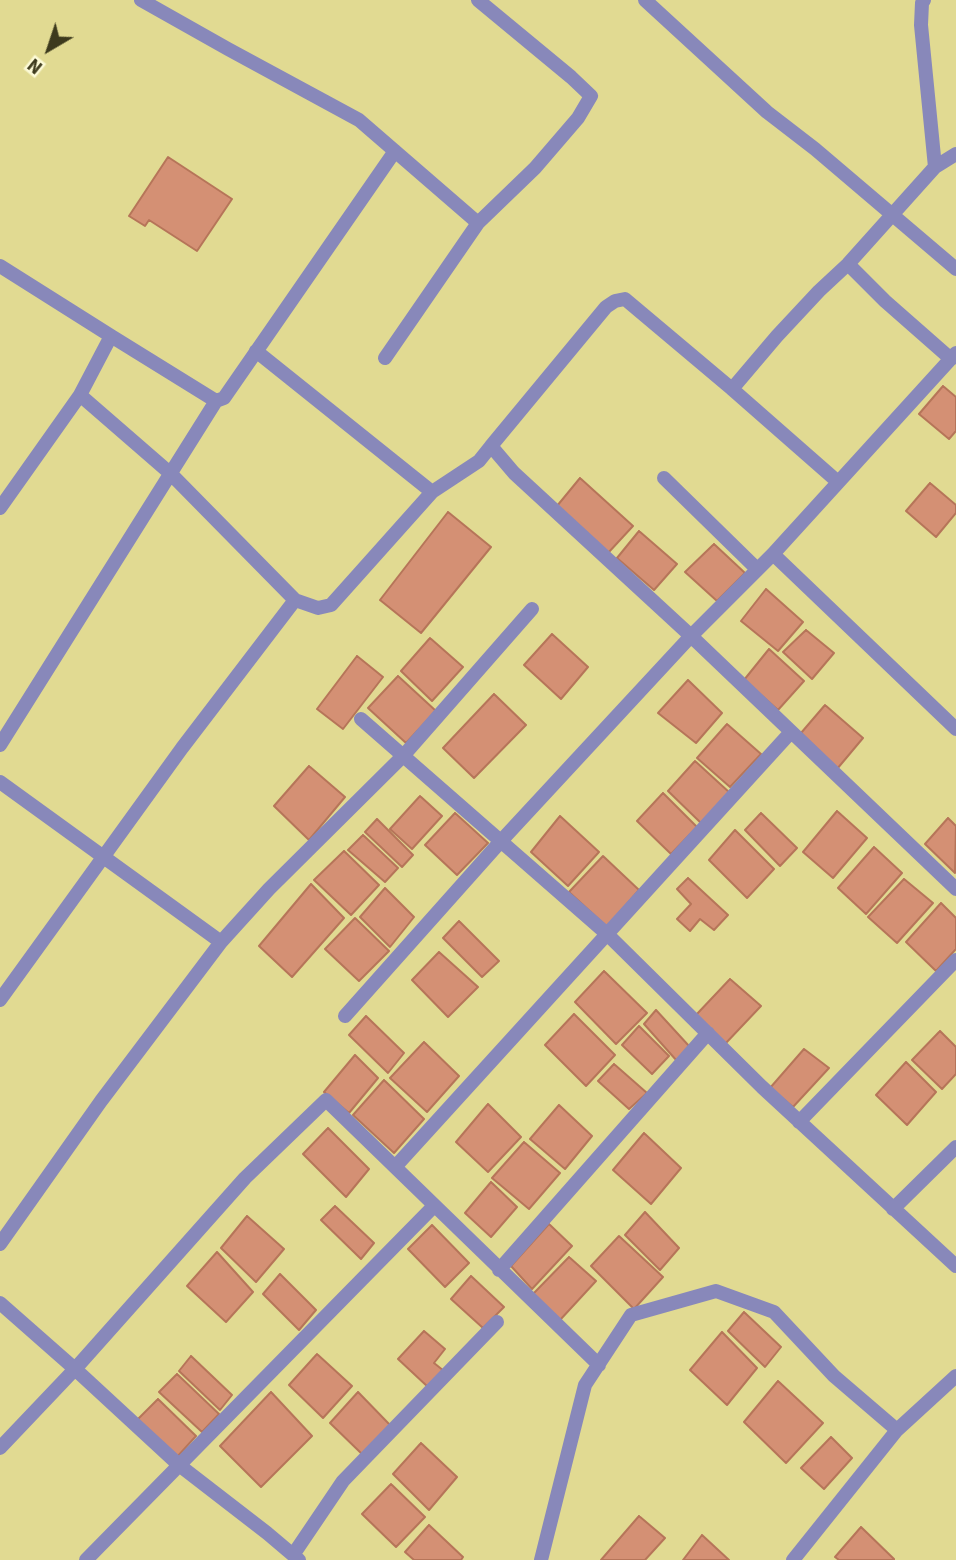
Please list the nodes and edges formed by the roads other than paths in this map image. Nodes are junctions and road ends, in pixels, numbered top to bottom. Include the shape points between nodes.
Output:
1 (141, 0) edge
2 (478, 0) edge
3 (645, 0) edge
4 (923, 0) edge
5 (395, 151) junction
6 (956, 153) edge
7 (935, 167) junction
8 (892, 215) junction
9 (478, 223) junction
10 (848, 264) junction
11 (0, 266) edge
12 (956, 269) edge
13 (111, 336) junction
14 (256, 351) junction
15 (954, 356) edge
16 (385, 358) dead end
17 (733, 389) junction
18 (80, 395) junction
19 (216, 401) junction
20 (491, 446) junction
21 (171, 474) junction
22 (664, 478) dead end
23 (838, 482) junction
24 (432, 492) junction
25 (0, 508) edge
26 (773, 554) junction
27 (757, 569) junction
28 (295, 600) junction
29 (532, 610) dead end
30 (691, 636) junction
31 (361, 719) dead end
32 (956, 729) edge
33 (791, 732) junction
34 (0, 745) edge
35 (404, 755) junction
36 (0, 782) edge
37 (500, 841) junction
38 (103, 857) junction
39 (956, 889) edge
40 (607, 934) junction
41 (221, 942) junction
42 (956, 960) edge
43 (0, 1000) edge
44 (345, 1016) dead end
45 (708, 1034) junction
46 (799, 1122) junction
47 (956, 1147) edge
48 (394, 1167) junction
49 (434, 1206) junction
50 (893, 1209) junction
51 (0, 1244) edge
52 (956, 1266) edge
53 (499, 1270) junction
54 (0, 1303) edge
55 (496, 1322) dead end
56 (599, 1365) junction
57 (75, 1369) junction
58 (956, 1376) edge
59 (897, 1430) junction
60 (0, 1448) edge
61 (179, 1465) junction
62 (296, 1558) edge
63 (86, 1560) edge
64 (541, 1560) edge
65 (793, 1560) edge

1 - 5 street via 359,120
2 - 9 street via 591,96 535,168
3 - 8 street via 767,112
4 - 7 street via 921,25
5 - 9 street
5 - 14 street
6 - 7 street
7 - 8 street
8 - 10 street
8 - 12 street
9 - 16 street
10 - 15 street via 885,301
10 - 17 street via 777,336
11 - 13 street
13 - 18 street
13 - 19 street
14 - 19 street via 223,398
14 - 24 street
15 - 23 street
17 - 20 street via 625,299 615,301
17 - 23 street
18 - 21 street
18 - 25 street
19 - 21 street
20 - 24 street via 479,461
20 - 30 street via 514,473
21 - 28 street
21 - 34 street
22 - 27 street
23 - 26 street
24 - 28 street via 331,606 318,608
26 - 27 street
26 - 32 street
27 - 30 street
28 - 38 street
29 - 35 street
30 - 33 street
30 - 37 street
31 - 35 street
33 - 39 street
33 - 40 street
35 - 37 street
35 - 41 street
36 - 38 street
37 - 40 street
37 - 44 street
38 - 41 street
38 - 43 street
40 - 45 street
40 - 48 street
41 - 51 street
42 - 46 street
45 - 46 street
45 - 53 street
46 - 50 street
47 - 50 street
48 - 49 street
48 - 57 street via 326,1100 245,1178
49 - 53 street
49 - 61 street
50 - 52 street
53 - 56 street
54 - 57 street
55 - 62 street via 343,1481
56 - 59 street via 631,1315 716,1291 774,1312 834,1376
56 - 64 street via 585,1385
57 - 60 street
57 - 61 street
58 - 59 street
59 - 65 street
61 - 62 street
61 - 63 street

